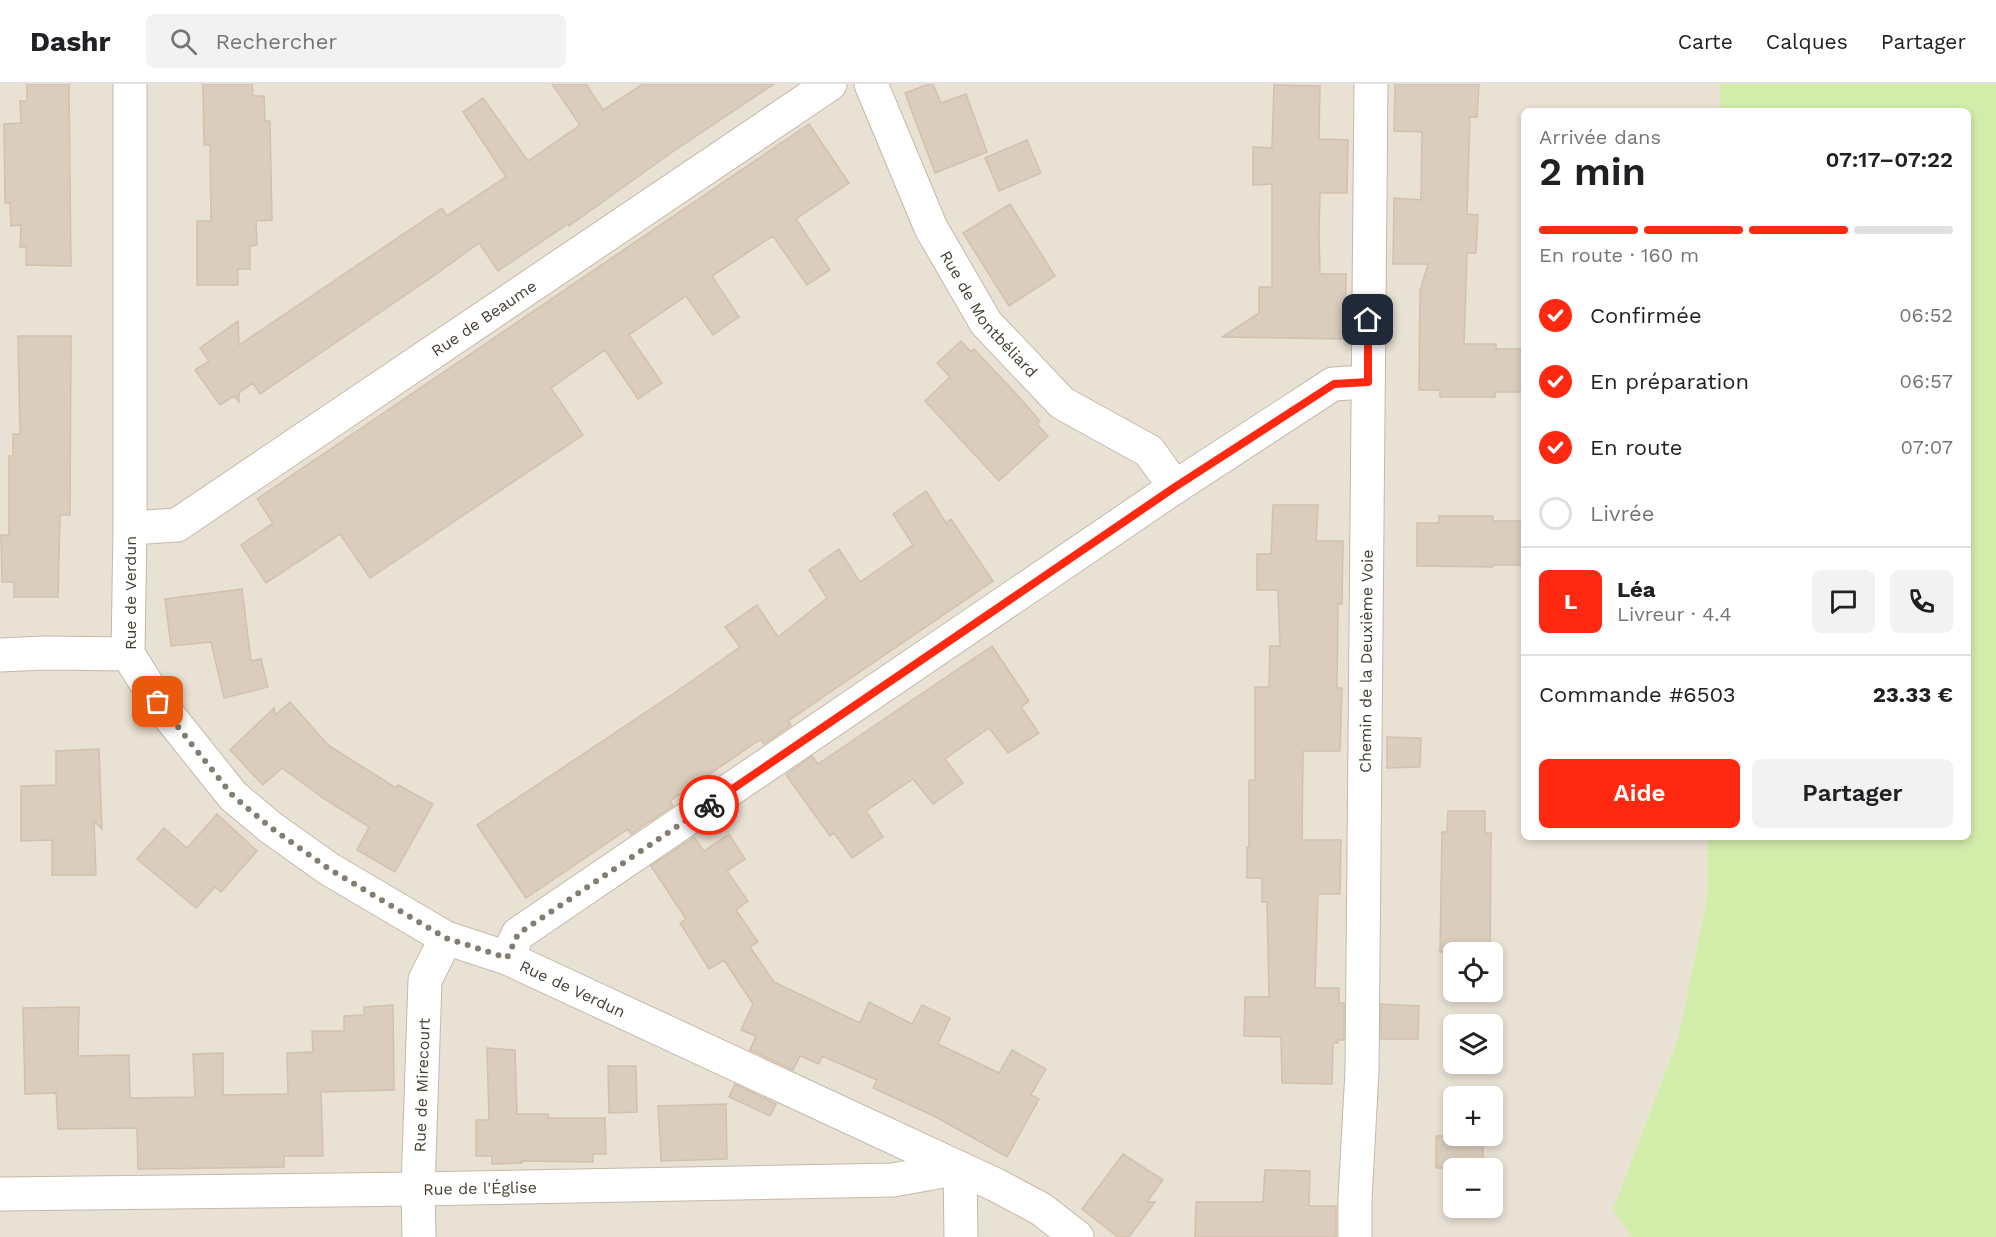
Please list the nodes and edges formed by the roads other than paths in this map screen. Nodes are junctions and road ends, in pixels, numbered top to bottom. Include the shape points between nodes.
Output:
1 (130, 84) edge
2 (830, 84) edge
3 (871, 84) edge
4 (1371, 84) edge
5 (1368, 382) junction
6 (1175, 487) junction
7 (130, 528) junction
8 (128, 654) junction
9 (0, 655) edge
10 (446, 938) junction
11 (507, 958) junction
12 (960, 1168) junction
13 (418, 1190) junction
14 (0, 1194) edge
15 (419, 1237) edge
16 (961, 1237) edge
17 (1077, 1237) edge
18 (1355, 1237) edge

1 - 7 street, Rue de Verdun
2 - 7 street, Rue de Beaume via 177,525
3 - 6 street, Rue de Montbéliard via 931,228 986,323 1062,403 1149,451
4 - 5 street, Chemin de la Deuxième Voie
5 - 6 street via 1334,384
5 - 18 street, Chemin de la Deuxième Voie via 1362,1071
6 - 11 street via 518,934
7 - 8 street, Rue de Verdun
8 - 9 street
8 - 10 street, Rue de Verdun via 158,702 233,796 329,869
10 - 11 street, Rue de Verdun
10 - 13 street, Rue de Mirecourt via 425,980
11 - 12 street, Rue de Verdun
12 - 13 street, Rue de l'Église via 893,1179
12 - 16 street
12 - 17 street, Rue de Verdun via 1041,1209
13 - 14 street, Rue de l'Église
13 - 15 street, Rue de Mirecourt

